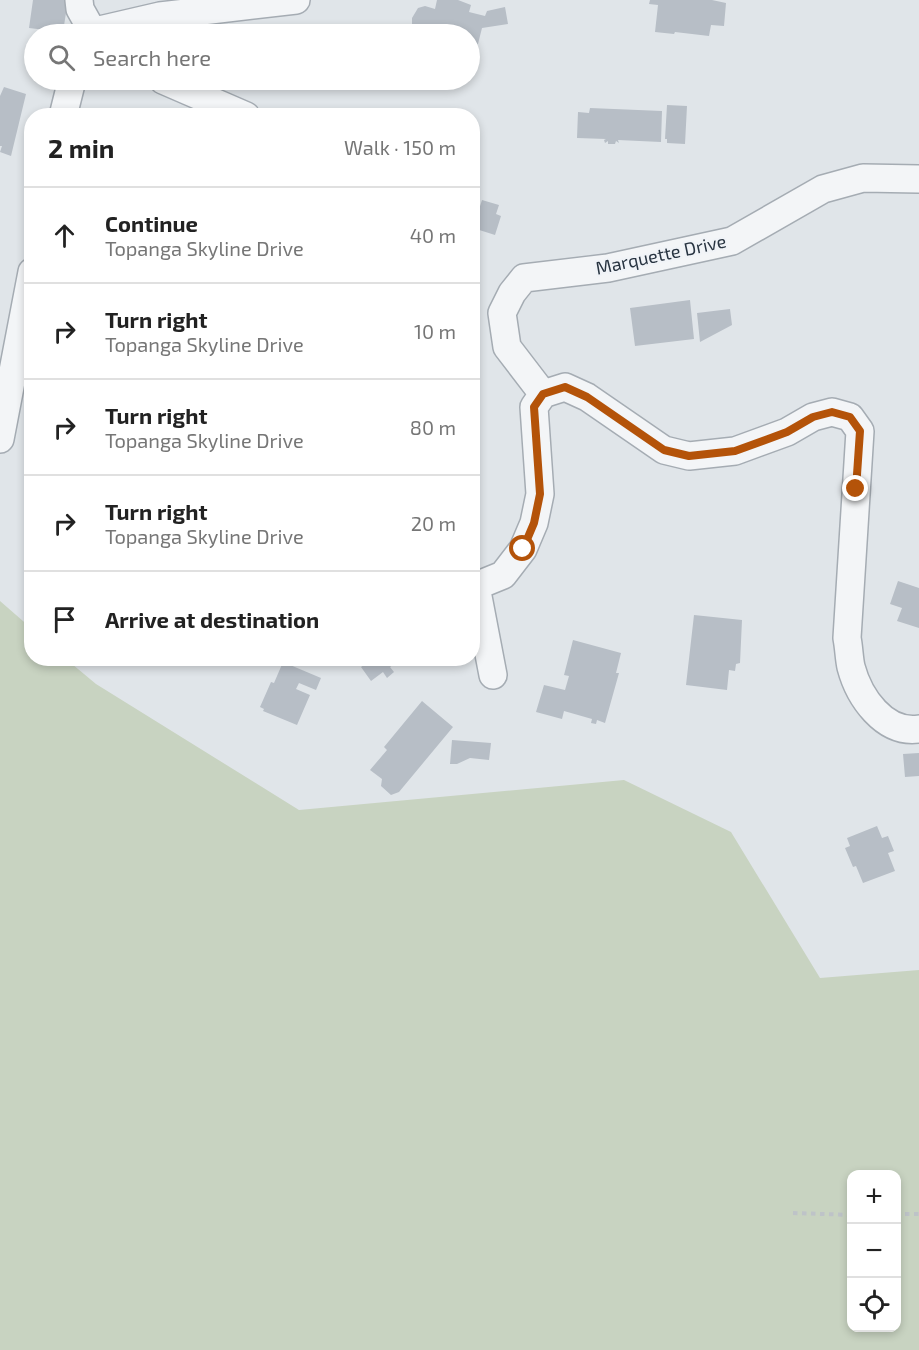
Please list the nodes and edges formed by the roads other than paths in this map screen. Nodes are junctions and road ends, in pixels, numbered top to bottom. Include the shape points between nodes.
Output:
1 (79, 0) edge
2 (296, 0) edge
3 (87, 24) edge
4 (130, 24) edge
5 (70, 90) edge
6 (186, 90) edge
7 (65, 108) edge
8 (228, 108) edge
9 (919, 179) edge
10 (24, 314) edge
11 (543, 394) junction
12 (0, 439) edge
13 (480, 584) edge
14 (480, 614) edge
15 (493, 675) dead end
16 (919, 729) edge

1 - 3 street
2 - 4 street via 160,16
5 - 7 street
6 - 8 street
9 - 11 street, Marquette Drive via 863,178 824,189 732,241 609,268 524,278 502,313 507,347
10 - 12 street
11 - 13 street via 534,407 540,494 534,523 523,549 503,575
11 - 16 street via 565,387 587,397 664,450 689,456 735,451 832,412 850,417 860,431 847,638 851,668 868,705 892,725
14 - 15 street

